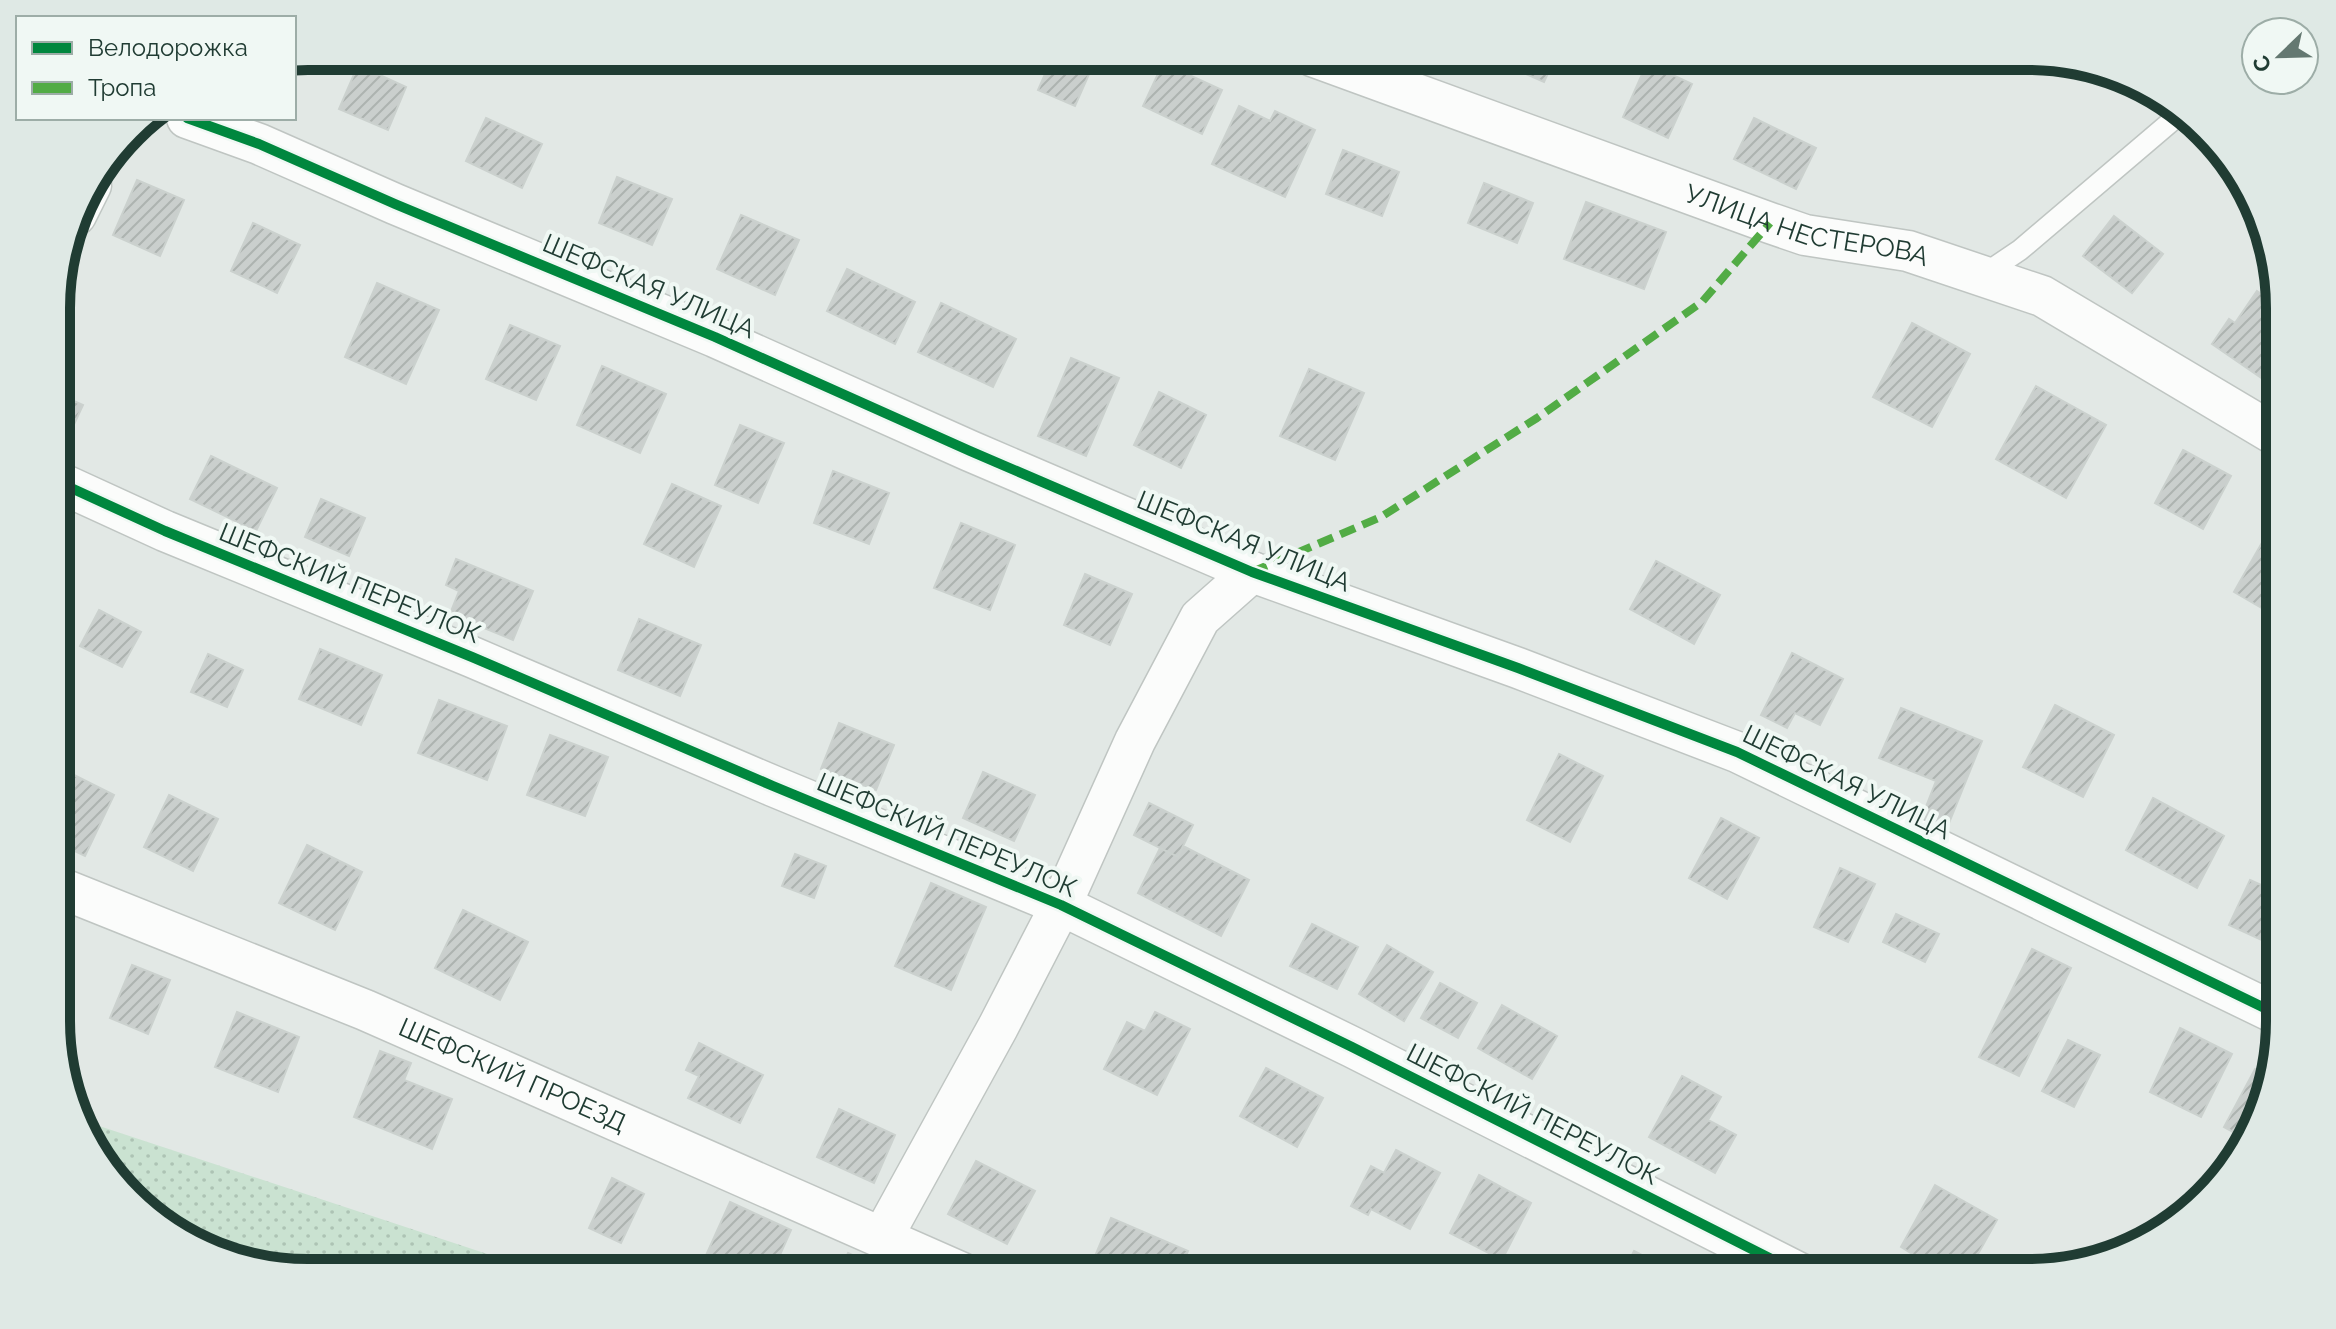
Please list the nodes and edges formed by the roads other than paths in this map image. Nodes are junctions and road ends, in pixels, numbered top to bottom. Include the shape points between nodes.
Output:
1 (1351, 70) edge
2 (2174, 119) edge
3 (193, 120) edge
4 (1983, 275) junction
5 (2265, 429) edge
6 (70, 487) edge
7 (1252, 572) junction
8 (70, 892) edge
9 (1061, 905) junction
10 (2265, 1008) edge
11 (883, 1236) junction
12 (1770, 1258) edge
13 (931, 1259) edge

1 - 4 street, УЛИЦА НЕСТЕРОВА via 1805,235 1908,251
2 - 4 lane via 2020,250
3 - 7 street, ШЕФСКАЯ УЛИЦА via 715,337
4 - 5 street, УЛИЦА НЕСТЕРОВА via 2042,296
6 - 9 street, ШЕФСКИЙ ПЕРЕУЛОК
7 - 9 street via 1200,618 1135,741
7 - 10 street, ШЕФСКАЯ УЛИЦА via 1737,752
8 - 11 street, ШЕФСКИЙ ПРОЕЗД via 365,1010
9 - 11 street
9 - 12 street, ШЕФСКИЙ ПЕРЕУЛОК
11 - 13 street, ШЕФСКИЙ ПРОЕЗД

